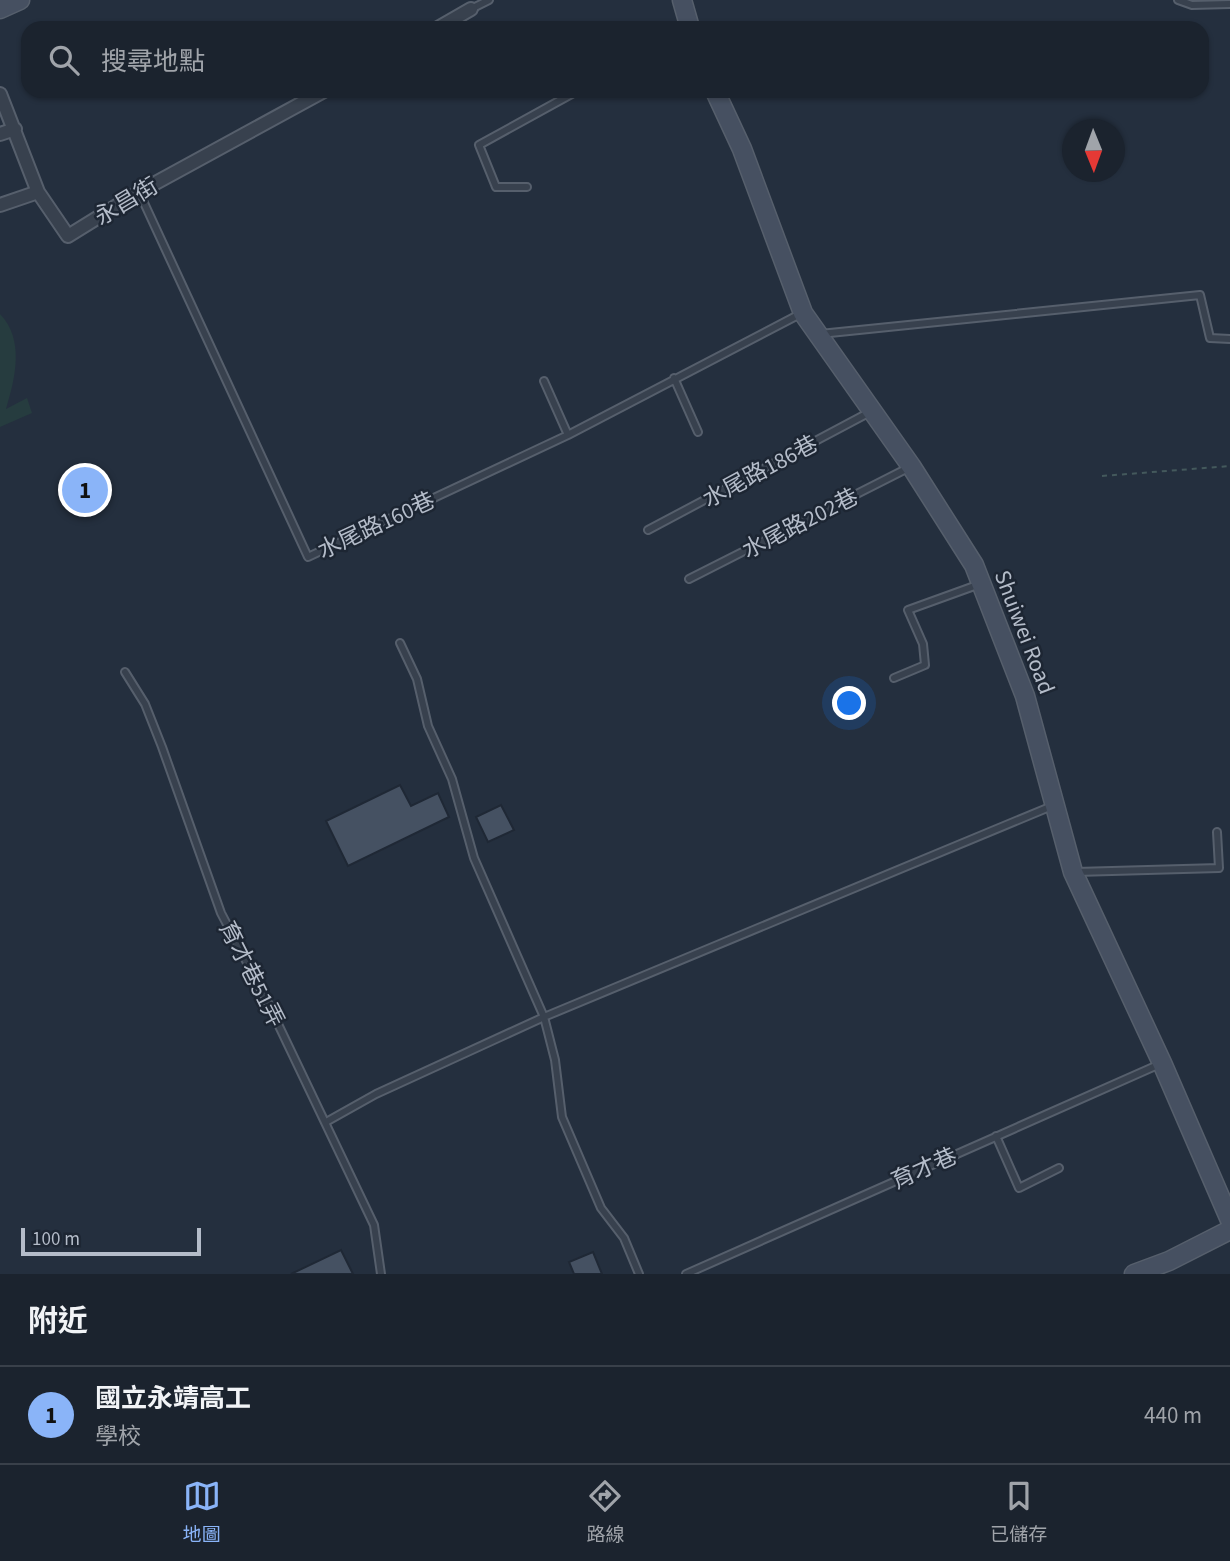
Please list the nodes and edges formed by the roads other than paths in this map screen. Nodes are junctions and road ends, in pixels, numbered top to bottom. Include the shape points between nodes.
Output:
1 (20, 0) edge
2 (489, 0) edge
3 (682, 0) edge
4 (1178, 0) edge
5 (1230, 4) edge
6 (0, 9) edge
7 (471, 9) joint
8 (450, 21) edge
9 (688, 21) edge
10 (0, 94) edge
11 (311, 98) edge
12 (564, 98) edge
13 (718, 98) edge
14 (15, 129) junction
15 (0, 134) edge
16 (527, 187) dead end
17 (38, 192) junction
18 (139, 192) junction
19 (0, 205) edge
20 (803, 313) junction
21 (816, 335) junction
22 (1230, 339) edge
23 (674, 378) junction
24 (544, 381) dead end
25 (872, 411) junction
26 (698, 432) dead end
27 (568, 435) junction
28 (911, 466) junction
29 (648, 530) dead end
30 (689, 579) dead end
31 (982, 583) junction
32 (400, 643) dead end
33 (125, 672) dead end
34 (894, 678) dead end
35 (1054, 806) junction
36 (1217, 832) dead end
37 (1073, 872) junction
38 (544, 1017) junction
39 (1162, 1063) junction
40 (326, 1122) junction
41 (996, 1136) junction
42 (1059, 1168) dead end
43 (1230, 1220) edge
44 (1230, 1230) edge
45 (381, 1274) edge
46 (639, 1274) edge
47 (686, 1274) edge
48 (1134, 1274) edge

1 - 6 street
2 - 7 lane
3 - 9 street
4 - 5 lane via 1192,5
7 - 8 street
10 - 14 street, 永昌街
11 - 18 street, 永昌街
12 - 16 lane via 479,145 496,187
13 - 20 street, Shuiwei Road
14 - 15 street
14 - 17 street, 永昌街
17 - 18 street, 永昌街 via 68,236
17 - 19 street
18 - 27 lane, 水尾路160巷 via 308,557
20 - 21 street, Shuiwei Road
20 - 23 lane, 水尾路160巷
21 - 22 lane via 1200,295 1210,338
21 - 25 street, Shuiwei Road
23 - 26 lane
23 - 27 lane, 水尾路160巷
24 - 27 lane
25 - 28 street, Shuiwei Road
25 - 29 lane, 水尾路186巷
28 - 30 lane, 水尾路202巷
28 - 31 street, Shuiwei Road
31 - 34 lane via 908,610 923,644 925,665
31 - 35 street, Shuiwei Road via 1025,696
32 - 38 lane via 452,779 474,858
33 - 40 lane, 育才巷51弄 via 154,726 221,913
35 - 37 street, Shuiwei Road
35 - 38 lane
36 - 37 lane via 1219,868
37 - 39 street, Shuiwei Road
38 - 40 lane via 376,1094
38 - 46 lane via 562,1117 601,1209 624,1238
39 - 41 lane, 育才巷
39 - 43 street, Shuiwei Road
40 - 45 lane, 育才巷51弄 via 374,1225
41 - 42 lane via 1019,1188
41 - 47 lane, 育才巷
44 - 48 street

